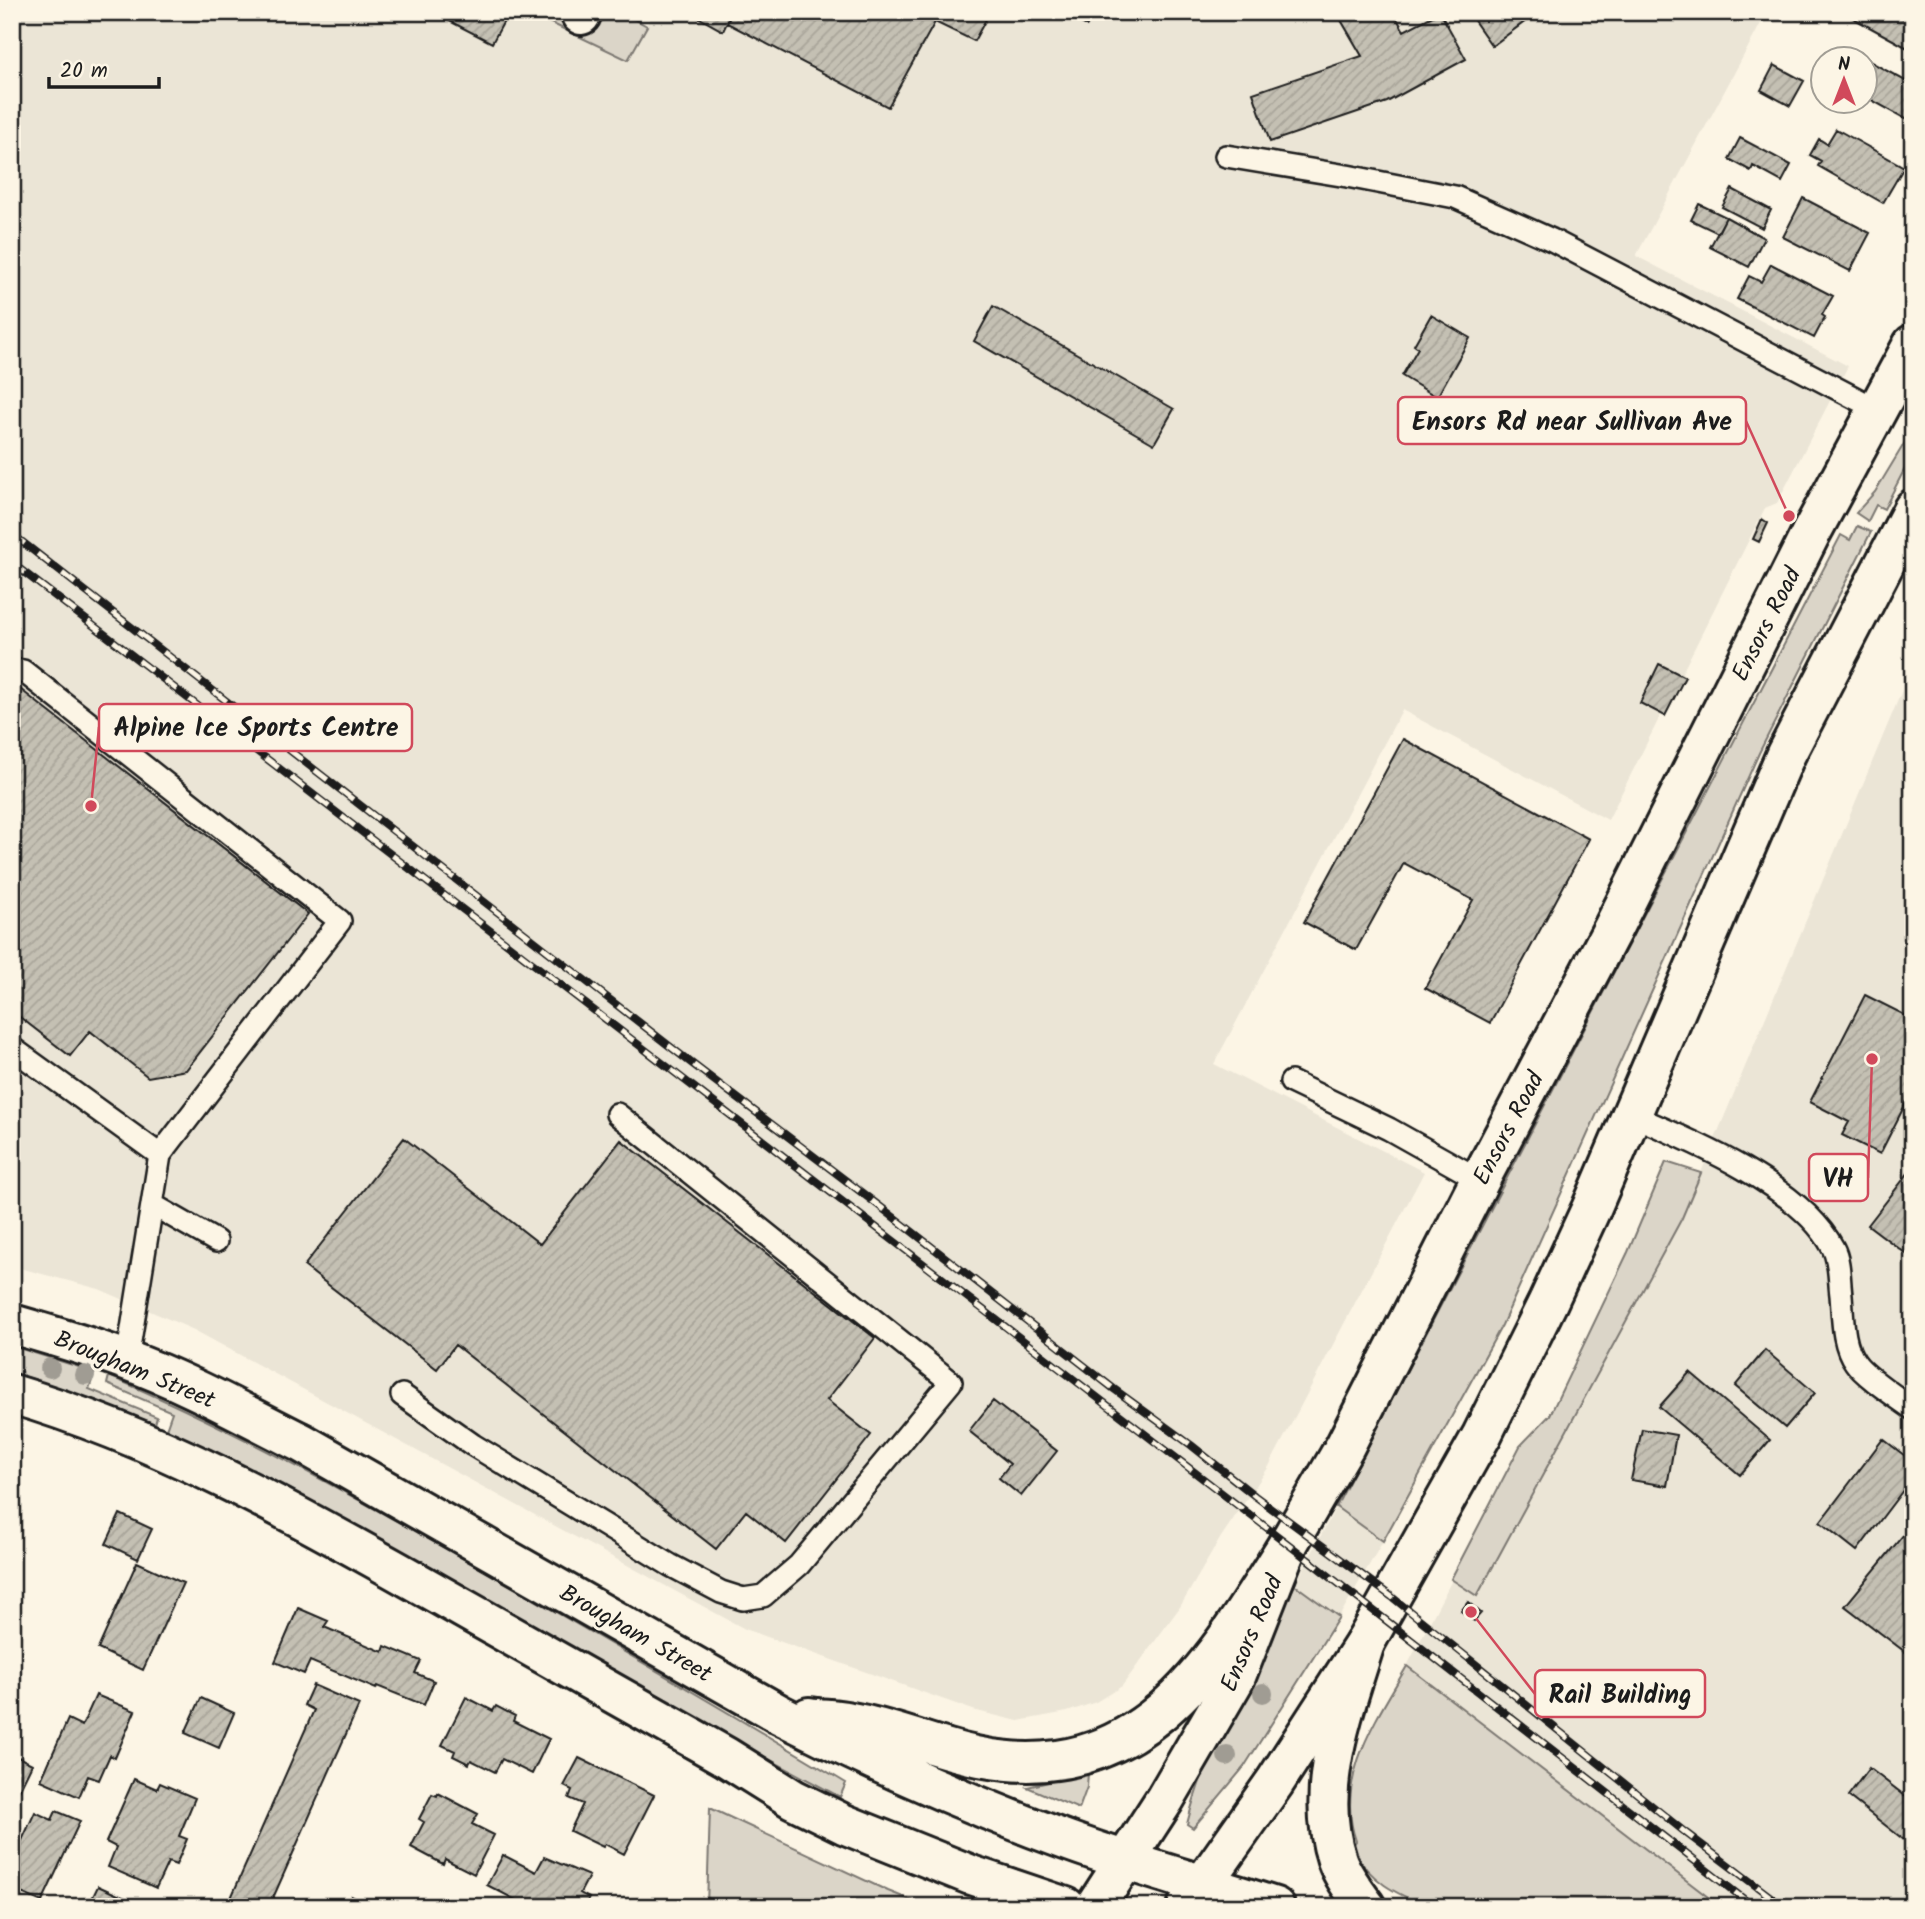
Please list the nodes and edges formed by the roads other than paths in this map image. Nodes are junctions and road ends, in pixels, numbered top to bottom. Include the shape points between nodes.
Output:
1 (1226, 156) dead end
2 (1913, 344) edge
3 (1878, 410) junction
4 (1913, 509) edge
5 (12, 670) edge
6 (12, 1048) edge
7 (1292, 1082) dead end
8 (617, 1114) dead end
9 (1631, 1115) junction
10 (160, 1155) junction
11 (1480, 1180) junction
12 (153, 1205) junction
13 (216, 1241) dead end
14 (12, 1324) edge
15 (127, 1360) junction
16 (12, 1394) edge
17 (402, 1395) dead end
18 (1913, 1409) edge
19 (1288, 1544) junction
20 (1364, 1643) junction
21 (779, 1714) junction
22 (1125, 1859) junction
23 (1195, 1896) edge
24 (1066, 1907) edge
25 (1095, 1907) edge
26 (1275, 1907) edge
27 (1366, 1907) edge

1 - 3 lane via 1455,197 1552,240
2 - 3 main road, Ensors Road
3 - 11 main road, Ensors Road
4 - 9 main road via 1786,754
5 - 10 lane via 23,671 340,921
6 - 10 lane
7 - 11 lane
8 - 17 lane via 951,1382 799,1565 763,1595 743,1599 670,1565 473,1445
9 - 18 lane via 1700,1144 1770,1185 1809,1218 1835,1251 1845,1335 1856,1364
9 - 20 main road via 1554,1290 1482,1435
10 - 12 lane
11 - 19 main road, Ensors Road via 1345,1446
12 - 13 lane
12 - 15 lane
14 - 15 main road, Brougham Street
15 - 21 main road, Brougham Street via 302,1443
16 - 24 main road via 139,1438 293,1512 793,1799 896,1846
19 - 21 main road via 1205,1670 1141,1729 1102,1748 1058,1760 1018,1762 981,1758 853,1722
19 - 22 main road, Ensors Road via 1235,1679
20 - 23 main road
20 - 27 main road via 1334,1746 1328,1794 1338,1861
21 - 22 main road, Brougham Street via 946,1793
22 - 23 main road, Brougham Street
22 - 25 main road, Ensors Road
23 - 26 main road, Brougham Street

